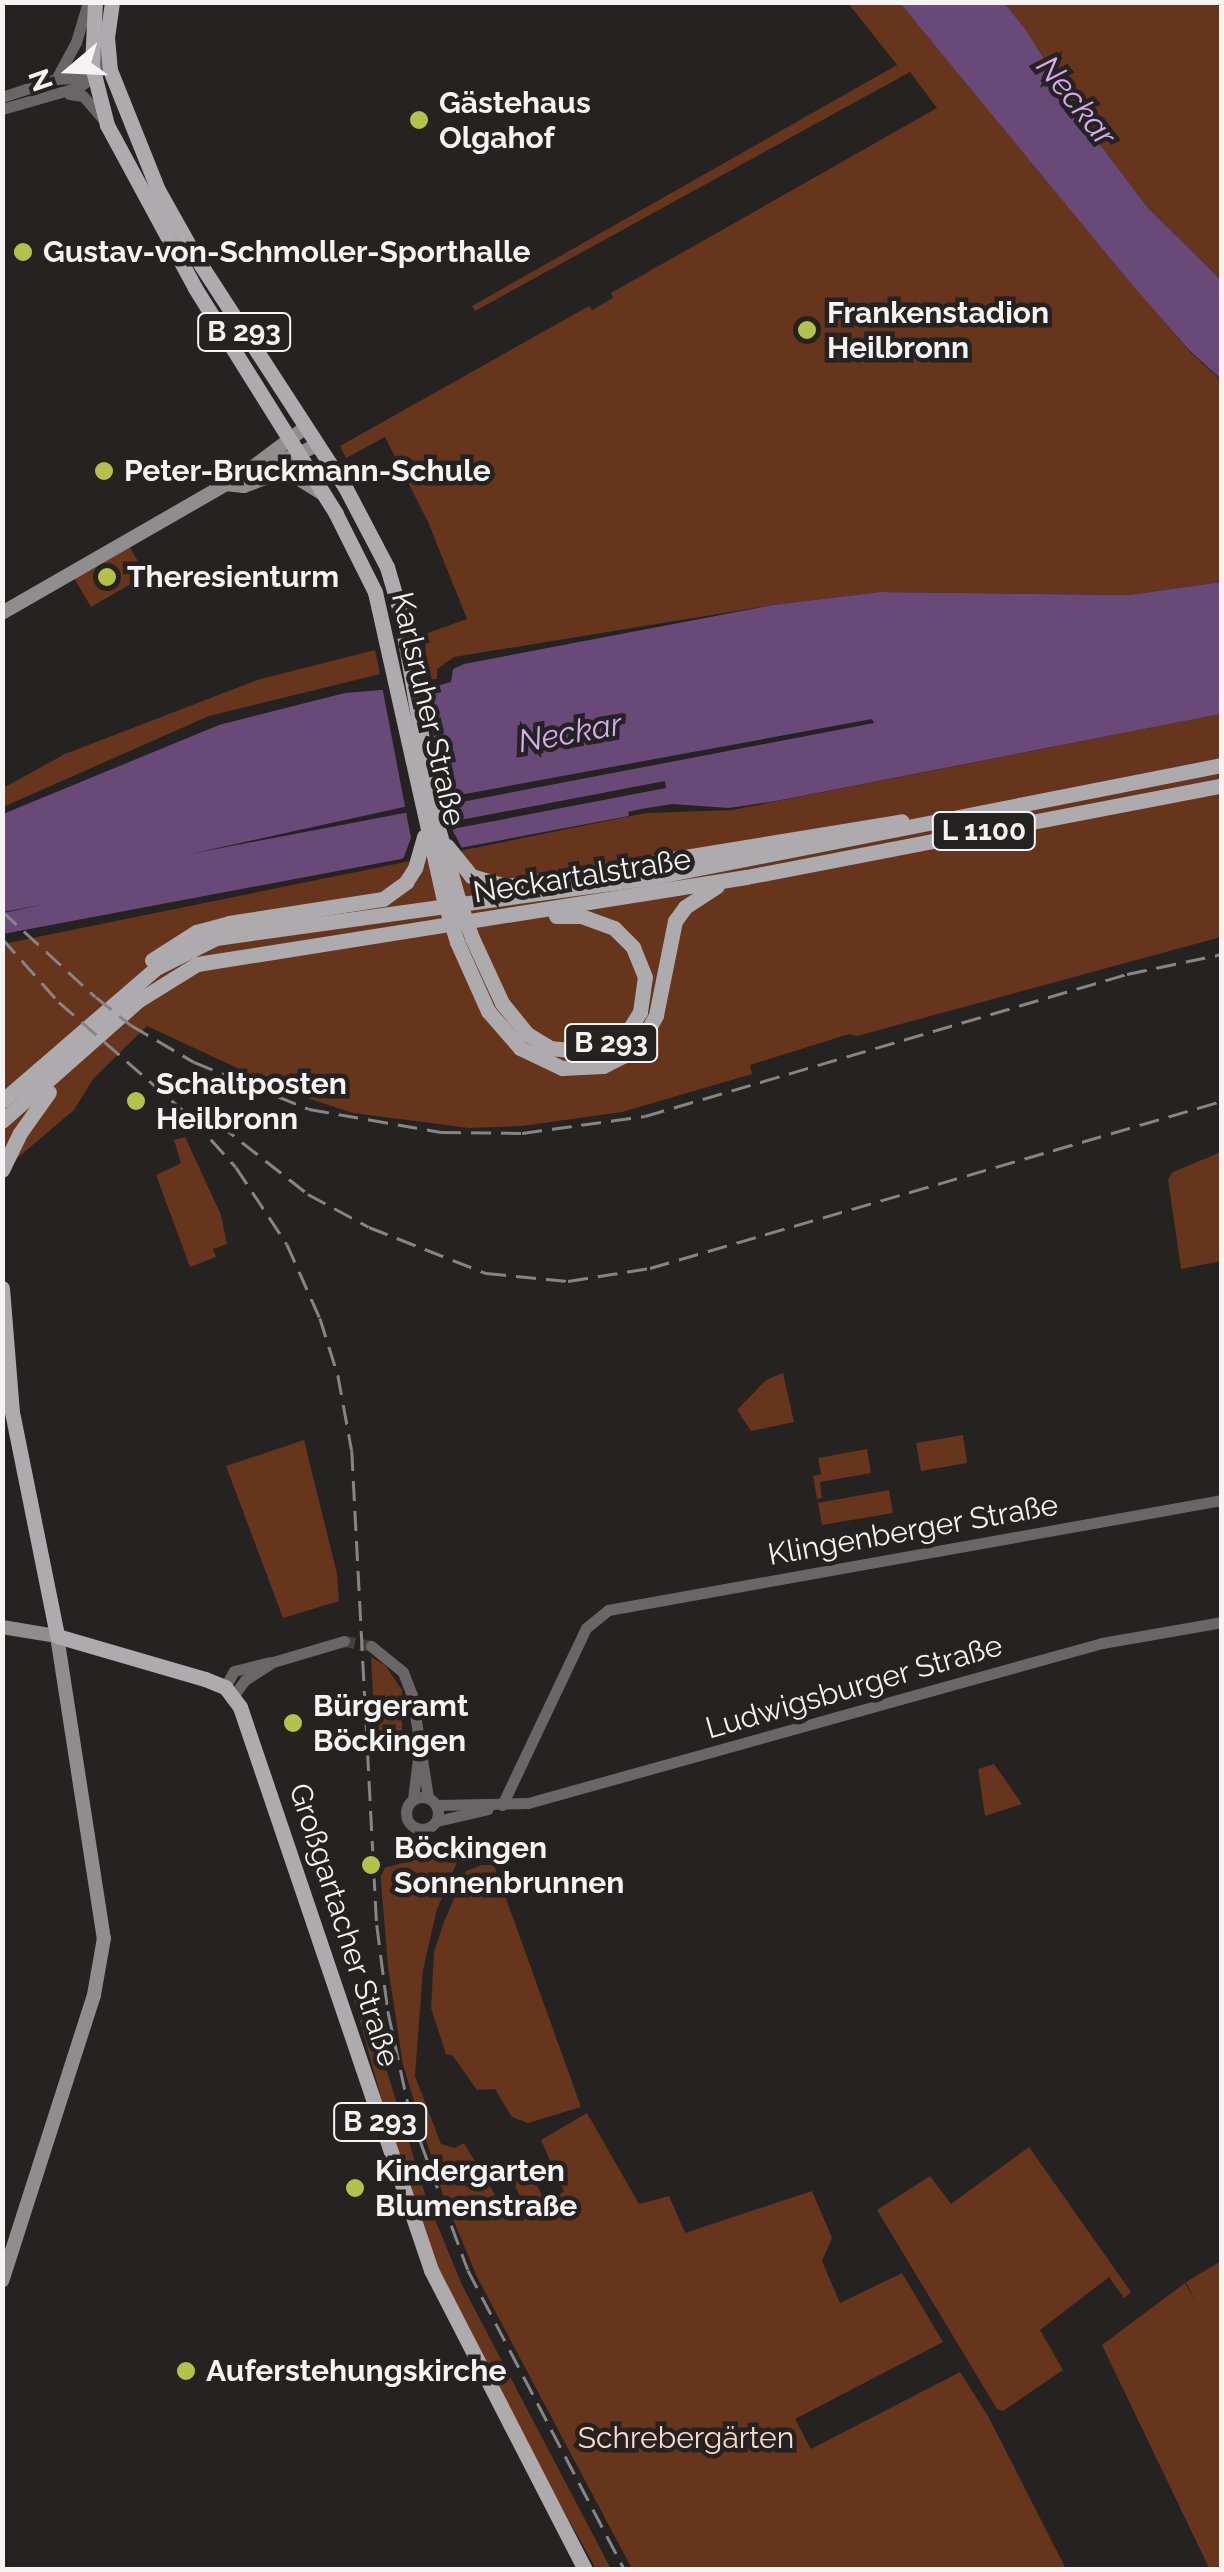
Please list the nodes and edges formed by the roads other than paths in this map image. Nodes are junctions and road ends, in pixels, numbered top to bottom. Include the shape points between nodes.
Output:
1 (91, 2) edge
2 (112, 2) edge
3 (106, 38) junction
4 (94, 78) junction
5 (56, 79) junction
6 (65, 94) junction
7 (2, 97) edge
8 (120, 104) junction
9 (2, 109) edge
10 (108, 124) junction
11 (306, 427) junction
12 (287, 437) junction
13 (318, 445) junction
14 (298, 454) junction
15 (245, 473) junction
16 (224, 484) junction
17 (324, 495) junction
18 (2, 612) edge
19 (400, 658) junction
20 (1222, 766) edge
21 (1222, 786) edge
22 (971, 814) junction
23 (430, 822) junction
24 (445, 859) junction
25 (746, 876) junction
26 (502, 917) junction
27 (464, 940) junction
28 (114, 1000) junction
29 (79, 1054) junction
30 (2, 1102) edge
31 (2, 1122) edge
32 (2, 1170) edge
33 (3, 1290) edge
34 (2, 1345) edge
35 (8, 1367) junction
36 (1222, 1500) edge
37 (1222, 1622) edge
38 (2, 1626) edge
39 (57, 1636) junction
40 (344, 1642) tunnel mouth
41 (371, 1646) tunnel mouth
42 (226, 1689) junction
43 (420, 1752) junction
44 (413, 1800) junction
45 (432, 1801) junction
46 (502, 1804) junction
47 (436, 1820) junction
48 (2, 2282) edge
49 (585, 2570) edge

1 - 4 main road, B 293
1 - 5 street
2 - 3 main road, B 293
3 - 4 street via 104,63
3 - 8 main road, Karlsruher Straße / B 293
4 - 5 street
4 - 6 street
4 - 8 street, Karlsruher Straße
4 - 10 main road, Karlsruher Straße / B 293
5 - 7 street
6 - 9 street
6 - 10 street via 84,96
8 - 11 main road, Karlsruher Straße / B 293 via 194,256
10 - 12 main road, Karlsruher Straße / B 293 via 172,248
11 - 12 main road
11 - 13 main road, Karlsruher Straße / B 293
12 - 14 main road, Karlsruher Straße / B 293
12 - 15 main road
13 - 14 main road
13 - 19 main road, Karlsruher Straße / B 293 via 382,556 400,611
14 - 15 main road
14 - 17 main road, Karlsruher Straße / B 293
15 - 16 main road
16 - 17 main road via 291,474
16 - 18 main road
17 - 19 main road, Karlsruher Straße / B 293 via 365,568
19 - 23 main road, Karlsruher Straße / B 293
20 - 22 main road, Neckartalstraße / L 1100
21 - 25 main road, Neckartalstraße / L 1100
22 - 24 main road, Neckartalstraße via 858,826 507,886 471,876
22 - 28 main road, Neckartalstraße / L 1100 via 649,878 231,934 181,952
23 - 24 main road, Neckartalstraße
23 - 28 main road, Neckartalstraße / B 293 via 418,864 383,899 196,932 159,954
24 - 27 main road, B 293, bridge
25 - 26 main road, Neckartalstraße / L 1100
25 - 27 main road via 686,907 670,936 651,1025 636,1047 603,1066 562,1068 520,1048 488,1011
26 - 27 main road, B 293 via 582,916 624,936 645,977 640,1012 630,1028 589,1052 540,1043 502,1003
26 - 29 main road, Neckartalstraße / B 293 via 197,964 163,981
28 - 30 main road, Neckartalstraße / B 293
29 - 31 main road, Neckartalstraße
29 - 32 main road, B 293 via 32,1113
33 - 35 main road
34 - 35 main road
35 - 39 main road via 21,1468
36 - 46 street, Klingenberger Straße via 613,1608 586,1628
37 - 46 street, Ludwigsburger Straße via 1102,1642 659,1769 528,1804
38 - 39 main road
39 - 42 main road via 144,1658
39 - 48 main road via 104,1938 94,1995
40 - 42 street via 239,1669
41 - 43 street via 402,1672
42 - 49 main road, Großgartacher Straße / B 293 via 258,1755 431,2270
43 - 44 street
43 - 45 street
44 - 45 street
44 - 47 street via 406,1814 415,1828
45 - 46 street, Ludwigsburger Straße
45 - 47 street
46 - 47 street, Ludwigsburger Straße

